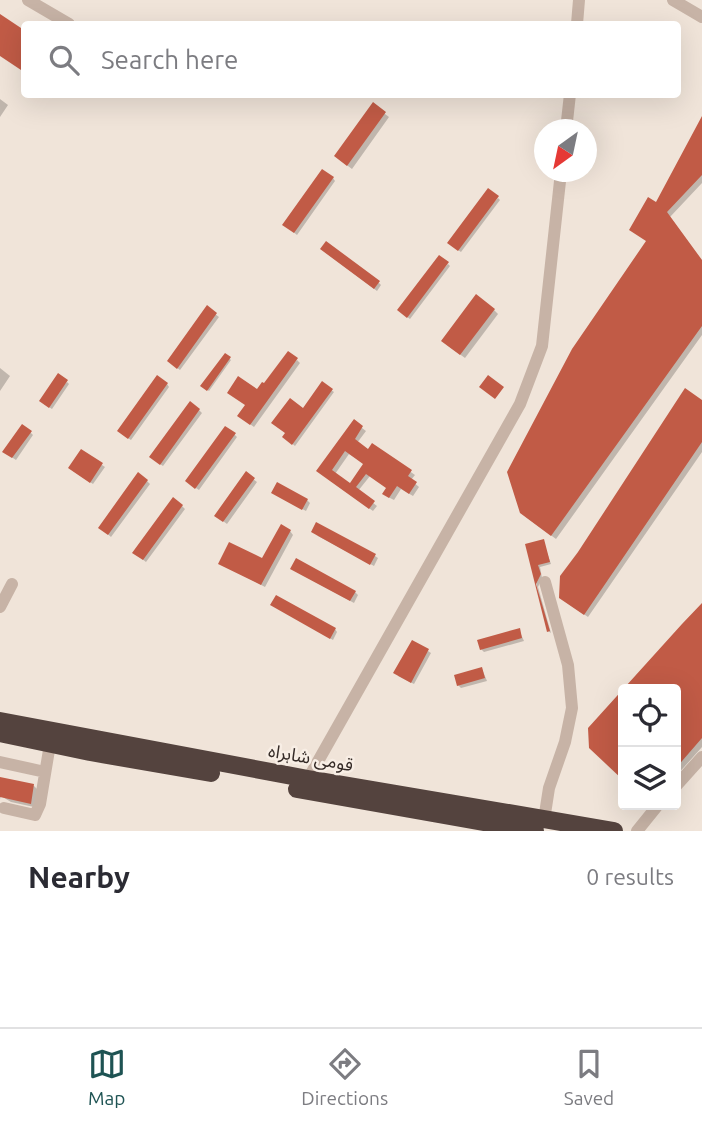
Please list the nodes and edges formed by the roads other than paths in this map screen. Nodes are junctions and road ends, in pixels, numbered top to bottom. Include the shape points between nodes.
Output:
1 (28, 0) edge
2 (579, 0) edge
3 (673, 0) edge
4 (702, 16) edge
5 (64, 21) edge
6 (577, 21) edge
7 (570, 98) edge
8 (567, 119) edge
9 (560, 182) edge
10 (545, 582) dead end
11 (12, 584) dead end
12 (0, 607) edge
13 (0, 721) edge
14 (0, 733) edge
15 (50, 744) junction
16 (702, 757) edge
17 (0, 762) edge
18 (46, 772) junction
19 (309, 779) junction
20 (681, 780) edge
21 (4, 808) dead end
22 (654, 810) edge
23 (539, 826) edge
24 (614, 831) edge
25 (637, 831) edge

1 - 5 street
2 - 6 street
3 - 4 street
7 - 8 street
9 - 19 street via 542,345 520,404
10 - 23 street via 569,665 572,708
11 - 12 street
13 - 19 highway, قومی شاہراہ
14 - 15 highway, قومی شاہراہ
15 - 18 street
15 - 23 highway, قومی شاہراہ
16 - 20 street
17 - 18 street
18 - 21 street via 35,815
19 - 23 highway, قومی شاہراہ
22 - 25 street
23 - 24 highway, قومی شاہراہ

